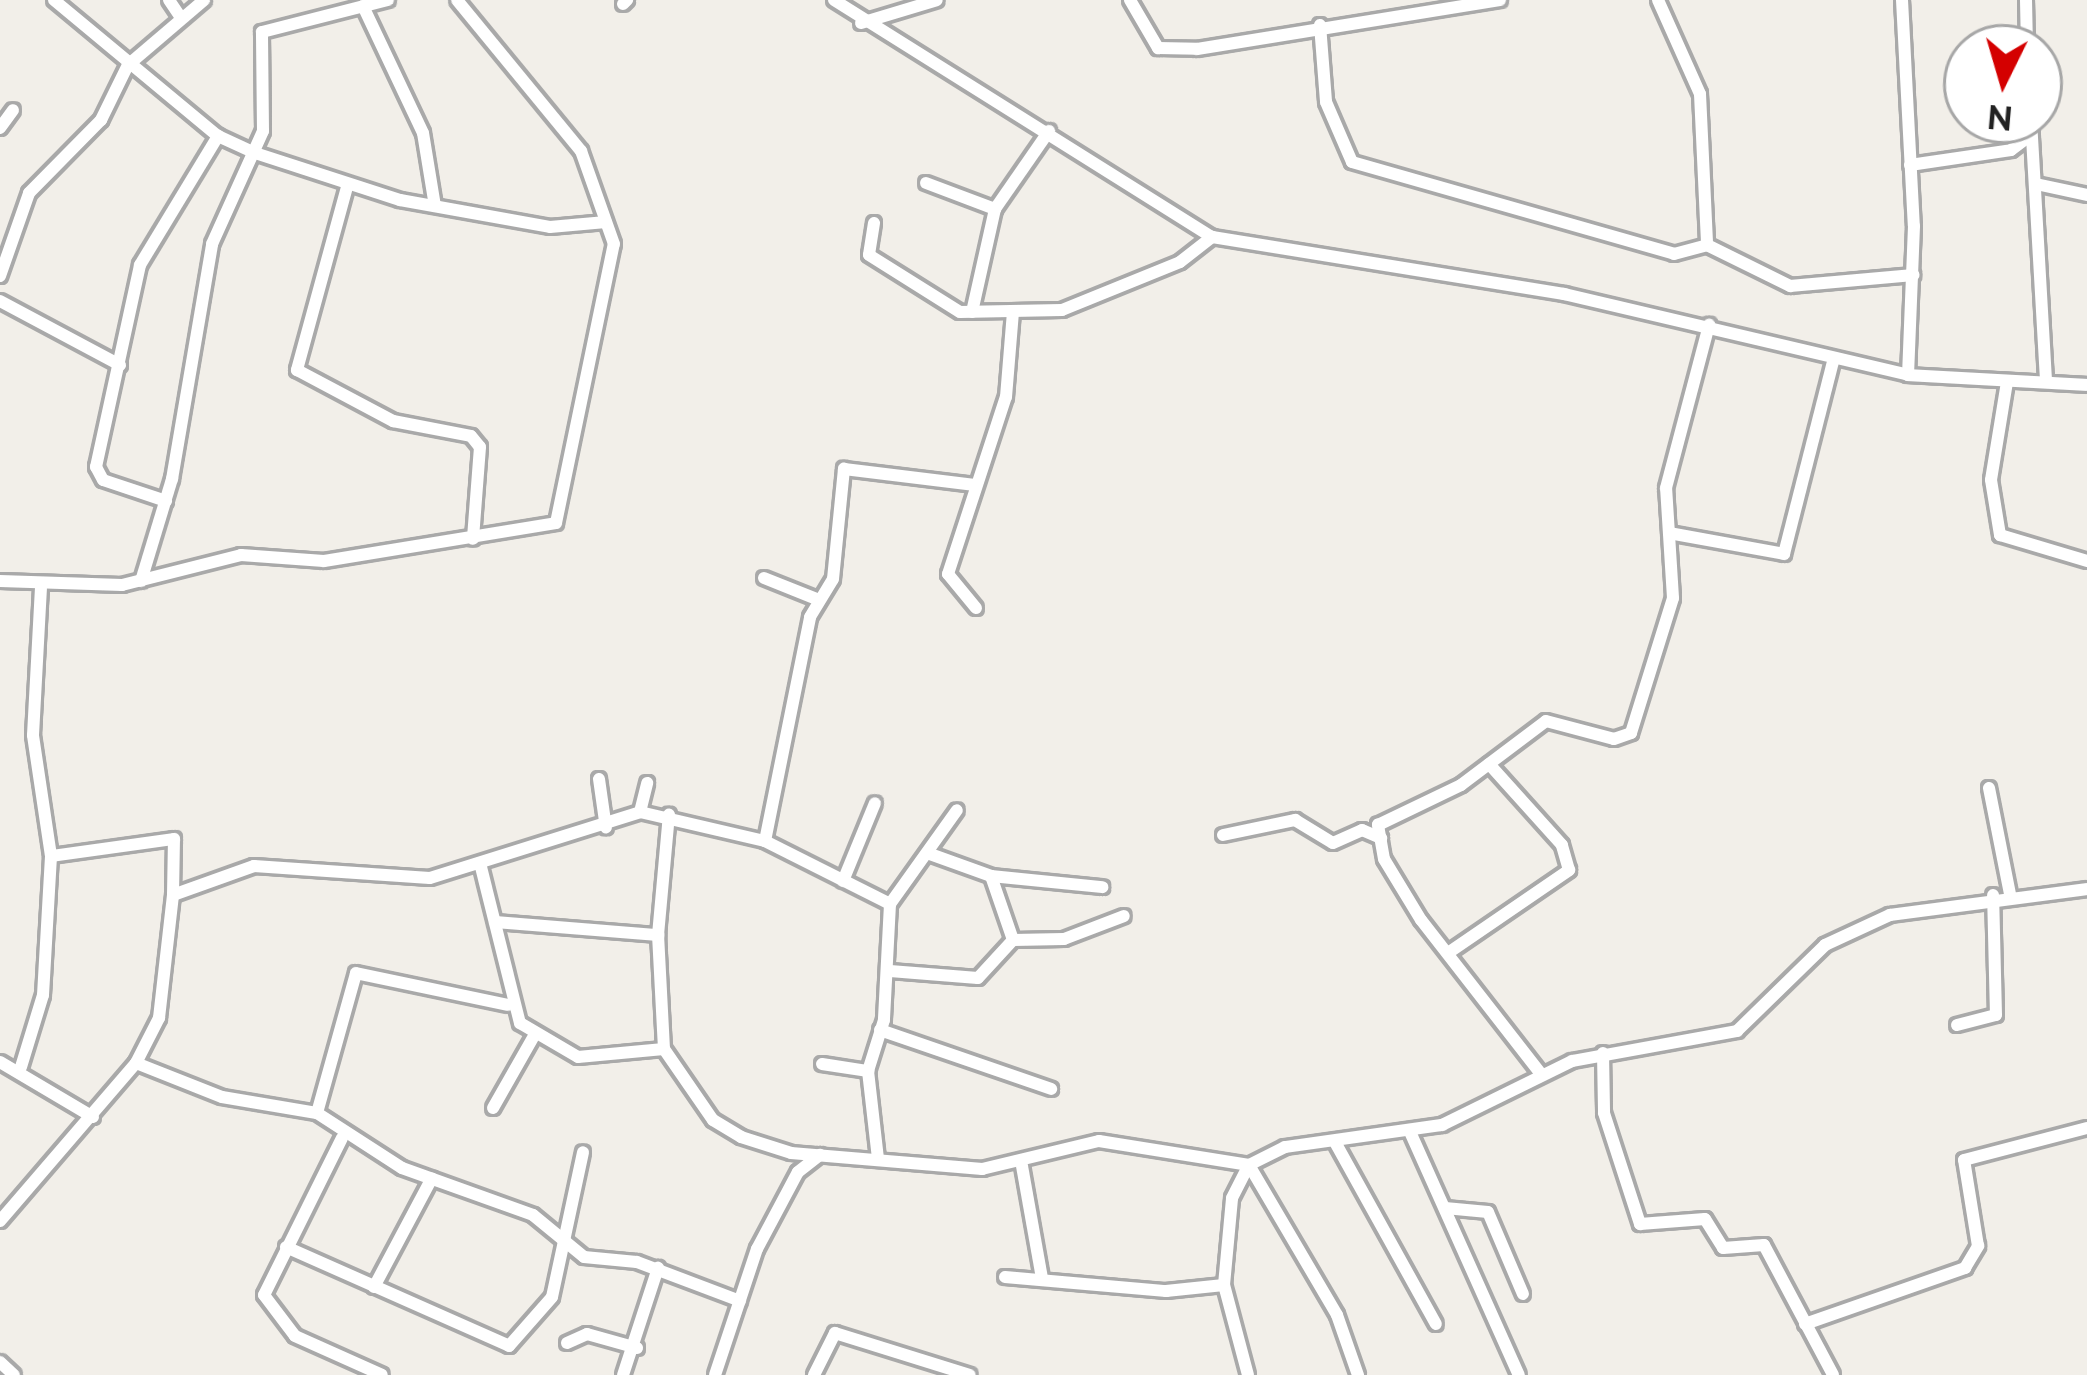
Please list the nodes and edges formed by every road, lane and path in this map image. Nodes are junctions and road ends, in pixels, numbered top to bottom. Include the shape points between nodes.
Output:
1 (54, 0) edge
2 (169, 0) edge
3 (204, 0) edge
4 (388, 0) edge
5 (457, 0) edge
6 (835, 0) edge
7 (937, 0) edge
8 (1130, 0) edge
9 (1500, 0) edge
10 (1658, 0) edge
11 (1902, 0) edge
12 (363, 6) junction
13 (181, 18) junction
14 (861, 23) junction
15 (1320, 25) junction
16 (128, 65) junction
17 (14, 110) dead end
18 (0, 128) edge
19 (1049, 131) junction
20 (218, 136) junction
21 (2019, 144) edge
22 (2032, 144) edge
23 (2011, 150) junction
24 (256, 153) junction
25 (2034, 158) junction
26 (1910, 165) junction
27 (926, 183) dead end
28 (2036, 184) junction
29 (346, 188) junction
30 (2087, 195) edge
31 (435, 206) junction
32 (995, 209) junction
33 (606, 222) junction
34 (874, 223) dead end
35 (1212, 237) junction
36 (1707, 245) junction
37 (1914, 275) junction
38 (0, 276) edge
39 (0, 301) edge
40 (972, 312) junction
41 (1012, 312) junction
42 (1708, 325) junction
43 (1833, 362) junction
44 (120, 365) junction
45 (1908, 375) junction
46 (2046, 380) junction
47 (2007, 382) junction
48 (2087, 385) edge
49 (975, 485) junction
50 (166, 500) junction
51 (1670, 533) junction
52 (473, 539) junction
53 (2087, 561) edge
54 (764, 578) dead end
55 (0, 581) edge
56 (141, 581) junction
57 (41, 588) junction
58 (819, 601) junction
59 (976, 608) dead end
60 (1489, 764) junction
61 (599, 779) dead end
62 (646, 783) dead end
63 (1989, 788) dead end
64 (874, 803) dead end
65 (957, 810) dead end
66 (640, 812) junction
67 (669, 814) junction
68 (606, 828) junction
69 (1223, 835) dead end
70 (1381, 838) junction
71 (765, 841) junction
72 (930, 854) junction
73 (51, 856) junction
74 (480, 863) junction
75 (991, 877) junction
76 (843, 881) junction
77 (1102, 887) dead end
78 (2087, 890) edge
79 (2010, 894) junction
80 (172, 895) junction
81 (1993, 895) junction
82 (890, 904) junction
83 (1124, 916) dead end
84 (495, 922) junction
85 (658, 935) junction
86 (1013, 940) junction
87 (1448, 953) junction
88 (890, 971) junction
89 (508, 1005) junction
90 (1957, 1025) dead end
91 (880, 1030) junction
92 (535, 1034) junction
93 (664, 1049) junction
94 (1604, 1053) junction
95 (0, 1062) edge
96 (136, 1063) junction
97 (822, 1064) dead end
98 (21, 1067) junction
99 (868, 1071) junction
100 (1541, 1074) junction
101 (1051, 1089) dead end
102 (493, 1108) dead end
103 (317, 1113) junction
104 (93, 1117) junction
105 (2086, 1132) edge
106 (1411, 1134) junction
107 (343, 1138) junction
108 (1335, 1142) junction
109 (583, 1152) dead end
110 (821, 1155) junction
111 (878, 1159) junction
112 (1249, 1165) junction
113 (1022, 1166) junction
114 (432, 1178) junction
115 (1445, 1208) junction
116 (0, 1220) edge
117 (564, 1246) junction
118 (286, 1247) junction
119 (658, 1268) junction
120 (1005, 1277) dead end
121 (1042, 1278) junction
122 (1224, 1285) junction
123 (374, 1287) junction
124 (1522, 1294) dead end
125 (740, 1301) junction
126 (1436, 1324) dead end
127 (1805, 1324) junction
128 (567, 1343) dead end
129 (637, 1348) junction
130 (0, 1362) edge
131 (14, 1375) edge
132 (382, 1375) edge
133 (623, 1375) edge
134 (715, 1375) edge
135 (814, 1375) edge
136 (970, 1375) edge
137 (1248, 1375) edge
138 (1358, 1375) edge
139 (1519, 1375) edge
140 (1833, 1375) edge

1 - 16 street
2 - 13 street
3 - 13 street
4 - 12 street
5 - 33 street via 581,152
6 - 14 street
7 - 14 street
8 - 15 street via 1158,47
9 - 15 street
10 - 36 street via 1700,94
11 - 26 street
12 - 24 street via 266,26
12 - 31 street via 423,134
13 - 16 street
14 - 19 street
15 - 36 street via 1326,102 1352,162 1674,254
16 - 20 street
16 - 38 street via 101,120 28,193
17 - 18 street
19 - 32 street
19 - 35 street
20 - 24 street
20 - 44 street via 151,238
21 - 23 street
22 - 25 street
23 - 25 street
23 - 26 street
24 - 29 street
24 - 50 street via 212,244
25 - 28 street
26 - 37 street
27 - 32 street
28 - 30 street
28 - 46 street
29 - 31 street
29 - 52 street via 297,370 393,422 471,436 480,447
31 - 33 street via 550,227
32 - 40 street
33 - 52 street via 613,272 556,523
34 - 40 street via 869,255 932,301
35 - 41 street via 1074,306
35 - 42 street
36 - 37 street via 1790,286
37 - 45 street
39 - 44 street
40 - 41 street
41 - 49 street via 1006,397
42 - 43 street
42 - 51 street via 1666,488
43 - 45 street
43 - 51 street via 1784,554
44 - 50 street via 99,476
45 - 47 street
46 - 47 street
46 - 48 street
47 - 53 street via 1991,480 2000,535
49 - 58 street via 844,469 833,579
49 - 59 street via 948,574
50 - 56 street
51 - 60 street via 1672,598 1631,733 1614,739 1546,722
52 - 56 street via 324,562 241,554
54 - 58 street
55 - 57 street
56 - 57 street
57 - 73 street via 33,735
58 - 71 street
60 - 70 street via 1386,813
60 - 87 street via 1562,845 1569,870
61 - 68 street
62 - 66 street
63 - 79 street
64 - 76 street
65 - 72 street
66 - 67 street
66 - 68 street
67 - 71 street
67 - 85 street
68 - 74 street
69 - 70 street via 1295,820 1333,843 1362,830
70 - 87 street via 1384,860
71 - 76 street
72 - 75 street
72 - 82 street
73 - 80 street via 174,839
73 - 98 street via 44,995
74 - 80 street via 407,880 254,866
74 - 84 street
75 - 77 street
75 - 86 street
76 - 82 street
78 - 79 street
79 - 81 street
80 - 96 street via 159,1018
81 - 90 street via 1996,1016
81 - 94 street via 1911,909 1825,945 1737,1031
82 - 88 street
83 - 86 street via 1064,939
84 - 85 street
84 - 89 street
85 - 93 street
86 - 88 street via 978,978
87 - 100 street
88 - 91 street
89 - 92 street
89 - 103 street via 356,973
91 - 99 street
91 - 101 street
92 - 93 street via 578,1057
92 - 102 street
93 - 110 street via 713,1120
94 - 100 street
94 - 127 street via 1604,1113 1640,1224 1705,1219 1723,1248 1764,1245
95 - 98 street
96 - 103 street via 222,1097
96 - 104 street
97 - 99 street
98 - 104 street via 35,1089
99 - 111 street
100 - 106 street
103 - 107 street
104 - 116 street
105 - 127 street via 1970,1154 1962,1171 1975,1259
106 - 108 street
106 - 115 street
107 - 114 street
107 - 118 street
108 - 112 street
108 - 126 street
109 - 117 street
110 - 111 street
110 - 125 street via 786,1190
111 - 113 street
112 - 113 street via 1099,1141
112 - 122 street via 1232,1198
112 - 138 street via 1337,1316
113 - 121 street
114 - 117 street via 532,1215
114 - 123 street
115 - 124 street via 1488,1212
115 - 139 street
117 - 119 street
117 - 123 street via 551,1297 509,1346
118 - 123 street
118 - 132 street via 264,1295 271,1315
119 - 125 street
119 - 129 street
120 - 121 street
121 - 122 street via 1166,1291
122 - 137 street
125 - 134 street
127 - 140 street
128 - 129 street via 587,1334
129 - 133 street
130 - 131 street
135 - 136 street via 835,1333

